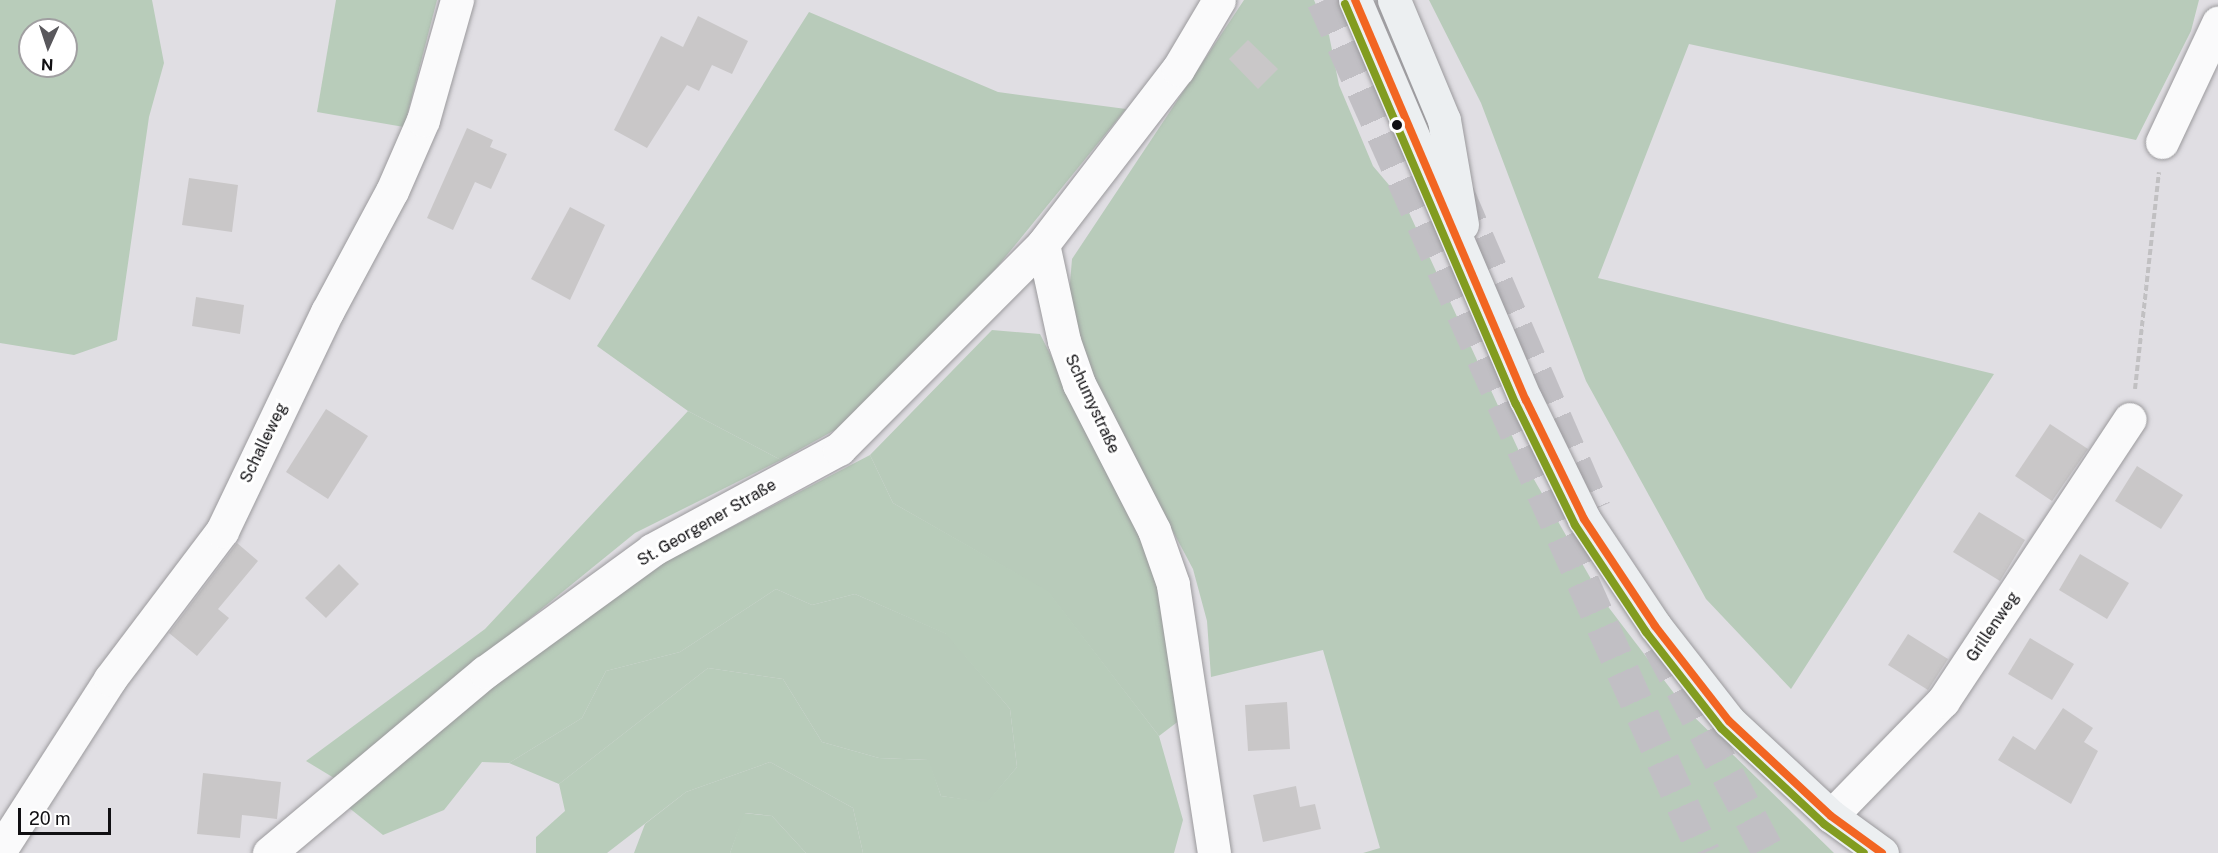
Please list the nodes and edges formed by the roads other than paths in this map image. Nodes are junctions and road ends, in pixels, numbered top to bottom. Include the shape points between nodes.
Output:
1 (457, 0) edge
2 (1219, 0) edge
3 (1355, 0) edge
4 (1394, 0) edge
5 (2218, 23) edge
6 (2162, 142) road end
7 (1043, 244) junction
8 (1466, 259) junction
9 (2132, 411) road end
10 (1831, 816) junction
11 (0, 849) edge
12 (13, 853) edge
13 (22, 853) edge
14 (269, 853) edge
15 (1214, 853) edge
16 (1882, 853) edge

1 - 11 street, Schalleweg via 423,120 392,191 327,312 222,531 110,679
2 - 7 street via 1178,69
3 - 8 main road
4 - 8 main road via 1444,120
5 - 6 street
7 - 14 street, St. Georgener Straße via 839,449 652,550 485,672
7 - 15 street, Schumystraße via 1064,341 1079,384 1154,530 1173,584
8 - 10 main road via 1584,519 1655,626 1729,721
9 - 10 street, Grillenweg via 1943,701
10 - 16 main road
11 - 12 street
11 - 13 street

